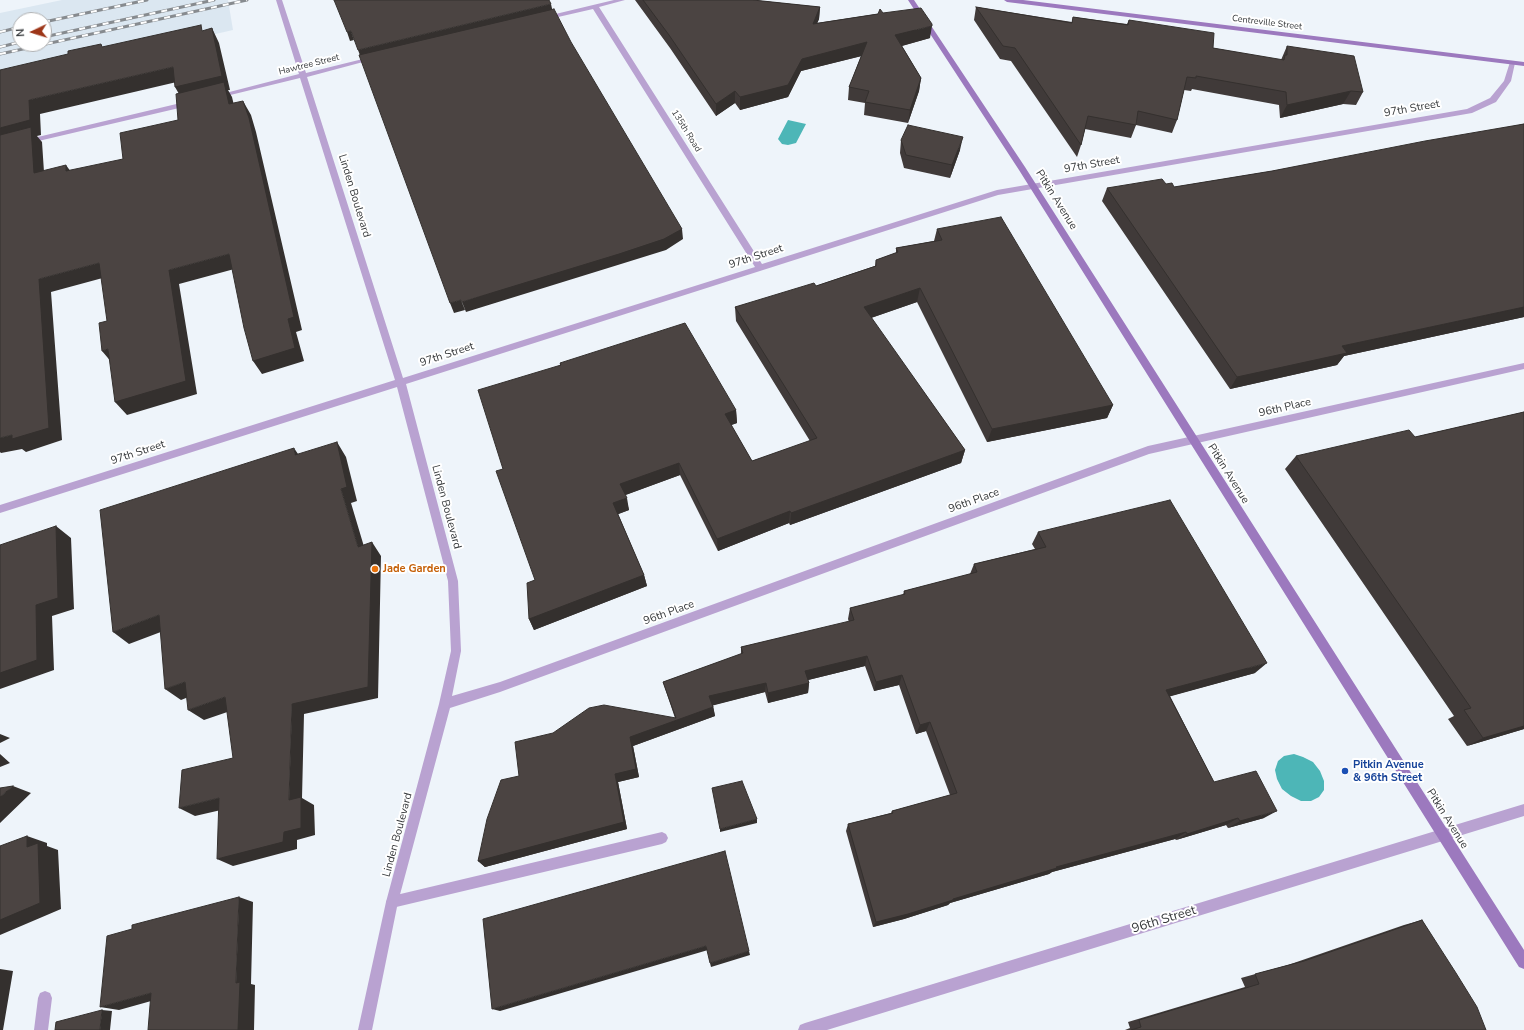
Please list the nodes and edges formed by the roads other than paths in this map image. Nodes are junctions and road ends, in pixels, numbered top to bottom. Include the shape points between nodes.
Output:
1 (279, 0) edge
2 (622, 0) edge
3 (911, 0) edge
4 (1008, 0) edge
5 (1031, 1) edge
6 (595, 6) junction
7 (538, 19) edge
8 (380, 57) edge
9 (1512, 63) junction
10 (1524, 64) edge
11 (304, 76) junction
12 (207, 99) edge
13 (200, 101) edge
14 (0, 148) edge
15 (1033, 187) junction
16 (760, 268) junction
17 (1524, 366) edge
18 (400, 382) junction
19 (1193, 441) junction
20 (0, 509) edge
21 (445, 704) junction
22 (1524, 810) edge
23 (1443, 835) junction
24 (662, 838) dead end
25 (392, 902) junction
26 (1524, 962) edge
27 (45, 998) dead end
28 (41, 1030) edge
29 (366, 1030) edge
30 (804, 1030) edge

1 - 11 street, Linden Boulevard
2 - 6 street
3 - 15 street, Pitkin Avenue
4 - 5 street, Centreville Street
5 - 9 street, Centreville Street
6 - 7 street
6 - 16 street, 135th Road
8 - 11 street, Hawtree Street
9 - 10 street, Centreville Street
9 - 15 street, 97th Street via 1507,81 1493,100 1469,111
11 - 12 street, Hawtree Street
11 - 18 street, Linden Boulevard
13 - 14 street
15 - 16 street, 97th Street via 997,193
15 - 19 street, Pitkin Avenue
16 - 18 street, 97th Street
17 - 19 street, 96th Place
18 - 20 street, 97th Street
18 - 21 street, Linden Boulevard via 453,581 456,651
19 - 21 street, 96th Place via 1148,450 500,687
19 - 23 street, Pitkin Avenue
21 - 25 street, Linden Boulevard
22 - 23 street, 96th Street
23 - 26 street, Pitkin Avenue
23 - 30 street, 96th Street
24 - 25 street
25 - 29 street, Linden Boulevard
27 - 28 street

